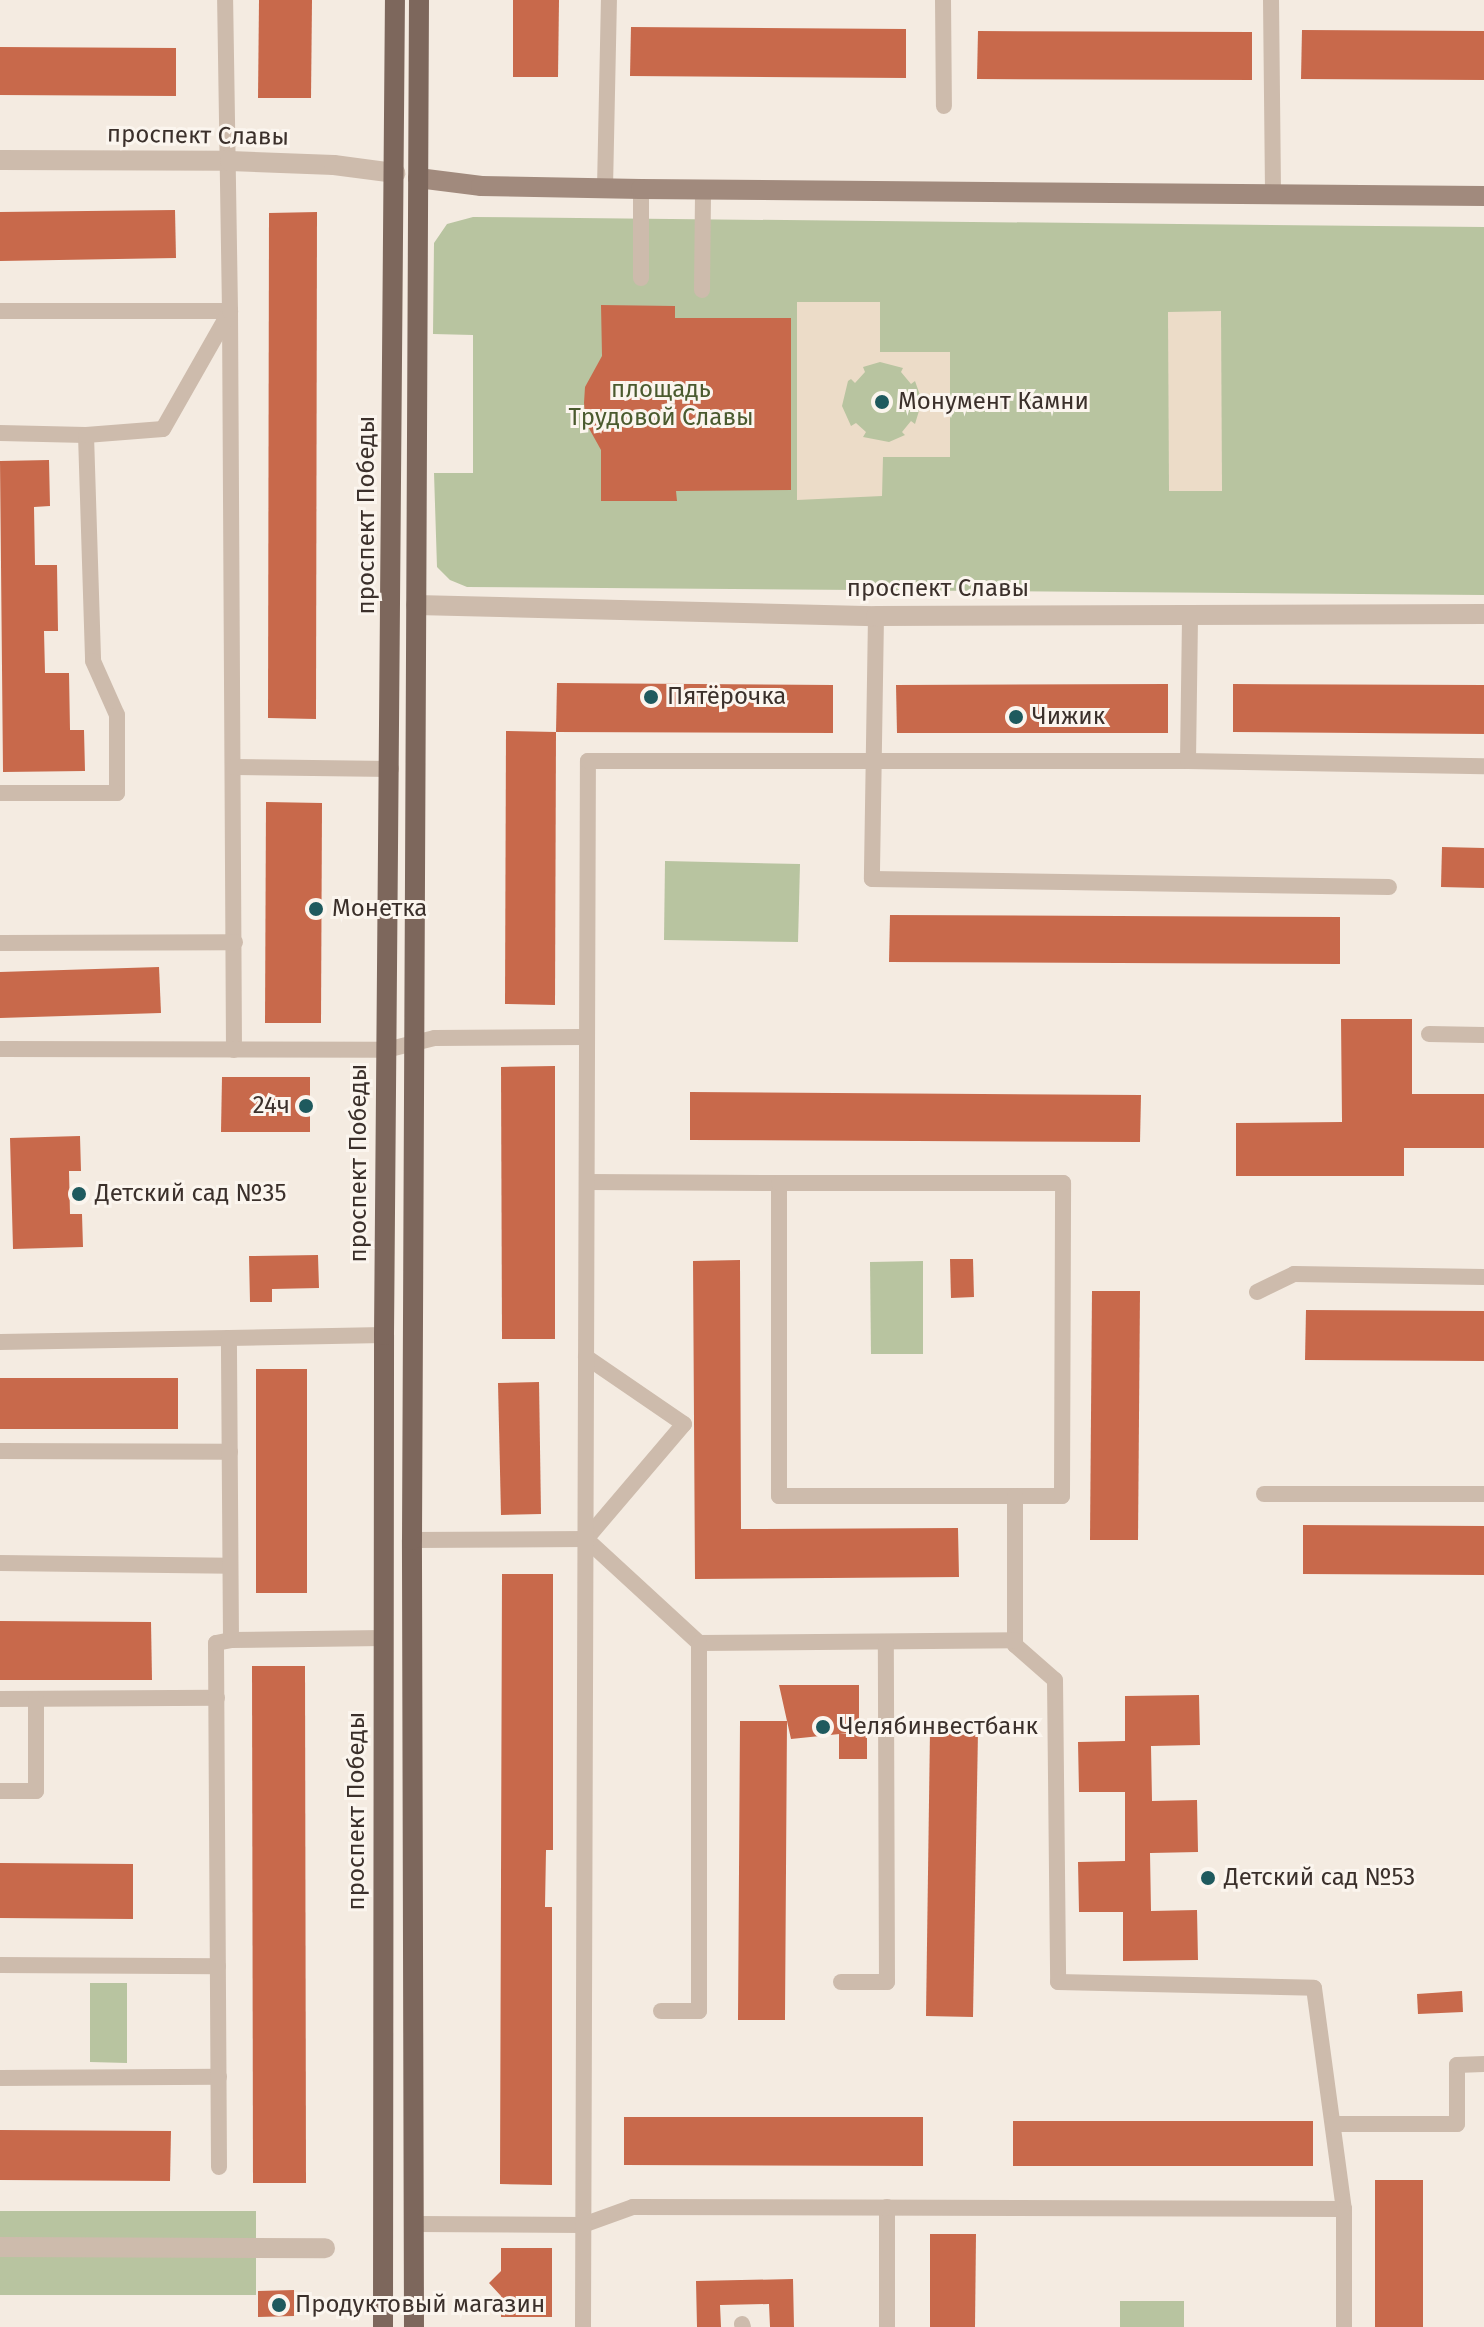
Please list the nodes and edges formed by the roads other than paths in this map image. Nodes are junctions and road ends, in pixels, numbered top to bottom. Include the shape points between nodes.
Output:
1 (225, 0) edge
2 (395, 0) edge
3 (419, 0) edge
4 (609, 0) edge
5 (943, 0) edge
6 (1271, 0) edge
7 (944, 106) dead end
8 (0, 160) edge
9 (230, 161) junction
10 (395, 173) junction
11 (418, 178) junction
12 (605, 188) junction
13 (703, 188) junction
14 (641, 189) junction
15 (1273, 196) junction
16 (1484, 196) edge
17 (641, 278) dead end
18 (702, 290) dead end
19 (0, 311) edge
20 (230, 311) junction
21 (0, 433) edge
22 (86, 435) junction
23 (416, 605) junction
24 (392, 606) junction
25 (1484, 614) edge
26 (1190, 615) junction
27 (876, 616) junction
28 (1188, 761) junction
29 (875, 762) junction
30 (1484, 766) edge
31 (234, 767) junction
32 (391, 769) junction
33 (0, 793) edge
34 (1389, 887) dead end
35 (235, 942) junction
36 (0, 943) edge
37 (1429, 1034) dead end
38 (1484, 1035) edge
39 (584, 1037) junction
40 (415, 1044) junction
41 (0, 1049) edge
42 (234, 1050) junction
43 (386, 1050) junction
44 (587, 1182) junction
45 (779, 1183) junction
46 (1484, 1277) edge
47 (1257, 1292) dead end
48 (384, 1335) junction
49 (229, 1338) junction
50 (0, 1342) edge
51 (586, 1357) junction
52 (0, 1451) edge
53 (230, 1452) junction
54 (1264, 1494) dead end
55 (1484, 1494) edge
56 (1015, 1496) junction
57 (586, 1539) junction
58 (412, 1540) junction
59 (0, 1563) edge
60 (230, 1566) junction
61 (383, 1638) junction
62 (231, 1640) junction
63 (1015, 1640) junction
64 (886, 1642) junction
65 (699, 1643) junction
66 (217, 1698) junction
67 (0, 1699) edge
68 (36, 1699) junction
69 (0, 1791) edge
70 (0, 1965) edge
71 (218, 1966) junction
72 (841, 1982) dead end
73 (661, 2011) dead end
74 (1484, 2064) edge
75 (219, 2077) junction
76 (0, 2078) edge
77 (1333, 2124) junction
78 (219, 2167) dead end
79 (887, 2207) junction
80 (1344, 2209) junction
81 (415, 2224) junction
82 (583, 2225) junction
83 (0, 2247) edge
84 (325, 2248) dead end
85 (383, 2327) edge
86 (414, 2327) edge
87 (583, 2327) edge
88 (887, 2327) edge
89 (1344, 2327) edge

1 - 9 lane
2 - 10 main road, проспект Победы
3 - 11 main road, проспект Победы
4 - 12 lane
5 - 7 lane
6 - 15 lane
8 - 9 street, проспект Славы
9 - 10 street, проспект Славы
9 - 20 lane
10 - 11 main road
10 - 24 main road, проспект Победы
11 - 12 main road via 481,186
11 - 23 main road, проспект Победы
12 - 14 main road
13 - 14 main road
13 - 15 main road
13 - 18 lane
14 - 17 lane
15 - 16 main road
19 - 20 lane
20 - 22 lane via 163,429
20 - 31 lane
21 - 22 lane
22 - 33 lane via 93,661 117,715 117,793
23 - 24 main road, проспект Славы
23 - 27 street, проспект Славы
23 - 40 main road, проспект Победы
24 - 32 main road, проспект Победы
25 - 26 street, проспект Славы
26 - 27 street, проспект Славы
26 - 28 lane
27 - 29 lane
28 - 29 lane
28 - 30 lane
29 - 34 lane via 872,879
29 - 39 lane via 588,761
31 - 32 lane
31 - 35 lane
32 - 43 main road, проспект Победы
35 - 36 lane
35 - 42 lane
37 - 38 lane
39 - 40 lane via 483,1036
39 - 44 lane
40 - 43 lane
40 - 58 main road, проспект Победы
41 - 42 lane
42 - 43 lane
43 - 48 main road, проспект Победы
44 - 45 lane
44 - 51 lane
45 - 56 lane via 779,1496
45 - 56 lane via 1063,1183 1062,1496
46 - 47 lane via 1294,1274
48 - 49 lane
48 - 61 main road, проспект Победы
49 - 50 lane
49 - 53 lane
51 - 57 lane
51 - 57 lane via 684,1424
52 - 53 lane
53 - 60 lane
54 - 55 lane
56 - 63 lane
57 - 58 lane
57 - 65 lane
57 - 82 lane
58 - 81 main road, проспект Победы
59 - 60 lane
60 - 62 lane
61 - 62 lane
61 - 85 main road, проспект Победы
62 - 66 lane via 216,1643
63 - 64 lane
63 - 77 lane via 1055,1680 1058,1982 1314,1988
64 - 65 lane
64 - 72 lane via 887,1982
65 - 73 lane via 699,2011
66 - 68 lane
66 - 71 lane
67 - 68 lane
68 - 69 lane via 36,1791
70 - 71 lane
71 - 75 lane
74 - 77 lane via 1457,2065 1457,2124
75 - 76 lane
75 - 78 lane
77 - 80 lane
79 - 80 lane
79 - 82 lane via 633,2207
79 - 88 lane
80 - 89 lane
81 - 82 lane
81 - 86 main road, проспект Победы
82 - 87 lane
83 - 84 street

